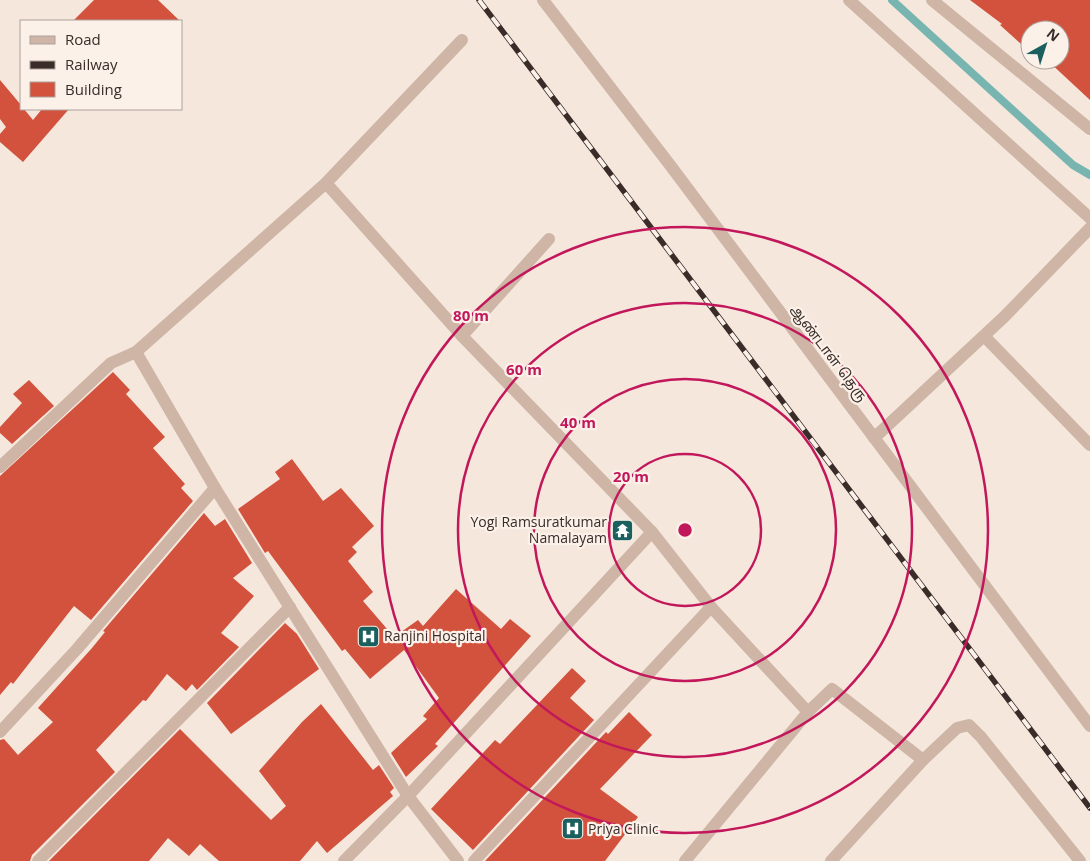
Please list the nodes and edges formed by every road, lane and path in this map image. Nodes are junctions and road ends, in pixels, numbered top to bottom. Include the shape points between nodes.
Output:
1 (544, 0) edge
2 (849, 0) edge
3 (932, 0) edge
4 (462, 40) dead end
5 (1090, 129) edge
6 (326, 183) junction
7 (1090, 218) edge
8 (1090, 228) edge
9 (549, 239) dead end
10 (462, 336) junction
11 (984, 336) junction
12 (136, 352) junction
13 (874, 438) junction
14 (1090, 445) edge
15 (0, 467) edge
16 (215, 488) junction
17 (652, 532) junction
18 (290, 607) junction
19 (711, 608) junction
20 (808, 712) junction
21 (1090, 726) edge
22 (0, 732) edge
23 (923, 760) junction
24 (408, 796) junction
25 (38, 861) edge
26 (344, 861) edge
27 (458, 861) edge
28 (474, 861) edge
29 (685, 861) edge
30 (831, 861) edge
31 (1080, 861) edge

1 - 13 street, ஆண்டாள் தெரு
2 - 7 street
3 - 5 street
4 - 6 street
6 - 10 street
6 - 12 street
8 - 11 street
9 - 10 street
10 - 17 street
11 - 13 street
11 - 14 street
12 - 15 street via 111,363
12 - 16 street
13 - 21 street, ஆண்டாள் தெரு
16 - 18 street
16 - 22 street via 77,649
17 - 19 street
17 - 24 street
18 - 24 street
18 - 25 street
19 - 20 street
19 - 28 street
20 - 23 street via 832,689
20 - 29 street
23 - 30 street
23 - 31 street via 957,728 969,725
24 - 26 street
24 - 27 street

